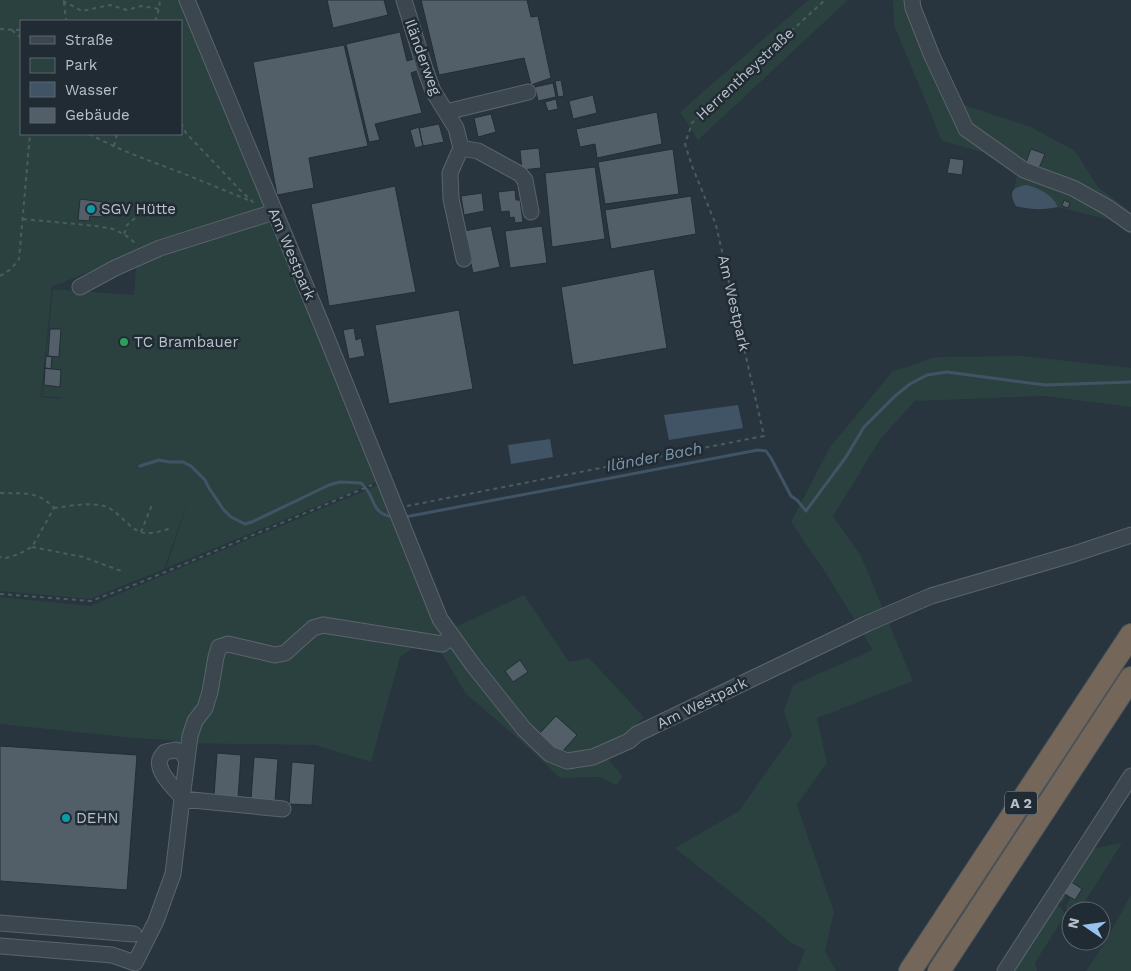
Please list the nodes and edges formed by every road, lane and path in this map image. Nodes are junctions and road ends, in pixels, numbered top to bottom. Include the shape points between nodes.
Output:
1 (63, 0) edge
2 (160, 0) edge
3 (187, 0) edge
4 (404, 0) edge
5 (825, 0) edge
6 (912, 0) edge
7 (159, 9) junction
8 (66, 20) edge
9 (155, 20) edge
10 (0, 29) edge
11 (12, 30) junction
12 (20, 30) edge
13 (20, 37) edge
14 (528, 92) dead end
15 (446, 112) junction
16 (182, 125) edge
17 (30, 135) edge
18 (90, 135) edge
19 (117, 135) edge
20 (113, 146) junction
21 (461, 148) junction
22 (251, 201) junction
23 (153, 203) dead end
24 (531, 212) dead end
25 (270, 213) junction
26 (23, 219) junction
27 (1131, 224) edge
28 (124, 234) junction
29 (720, 242) joint
30 (142, 256) junction
31 (464, 259) dead end
32 (0, 276) edge
33 (80, 286) dead end
34 (365, 488) dead end
35 (0, 493) edge
36 (152, 505) dead end
37 (54, 508) junction
38 (398, 514) junction
39 (172, 528) dead end
40 (141, 532) junction
41 (1131, 535) edge
42 (32, 547) junction
43 (0, 557) edge
44 (124, 572) dead end
45 (0, 594) edge
46 (1131, 635) edge
47 (452, 636) junction
48 (1131, 678) edge
49 (187, 760) junction
50 (1131, 776) edge
51 (182, 798) junction
52 (283, 809) dead end
53 (0, 923) edge
54 (134, 934) dead end
55 (0, 946) edge
56 (910, 971) edge
57 (939, 971) edge
58 (1005, 971) edge

1 - 7 path via 82,11 110,5 127,10 141,6
1 - 8 path
2 - 7 path
3 - 25 street, Am Westpark
4 - 15 street, Iländerweg via 424,68
5 - 29 path, Herrentheystraße via 692,123 685,144
6 - 27 street via 932,56 966,129 1024,170 1073,188 1107,206
7 - 9 path
10 - 11 path
11 - 12 path
11 - 13 path
14 - 15 street, Iländerweg
15 - 21 street, Iländerweg via 456,128
16 - 22 path via 186,134
17 - 26 path
18 - 20 path
19 - 20 path
20 - 22 path
21 - 24 street via 478,151 520,174 526,180
21 - 31 street via 450,173 451,199
22 - 25 path
23 - 28 path via 127,225
25 - 30 street
25 - 38 street, Am Westpark via 321,323
26 - 28 path via 96,226
26 - 32 path via 19,259
28 - 30 path via 133,241
29 - 38 path, Am Westpark via 764,436
30 - 33 street
34 - 45 path via 91,601
35 - 37 path via 36,495
36 - 40 path
37 - 40 path via 89,504 104,506 115,510 130,526
37 - 42 path
38 - 47 street, Am Westpark via 440,619
39 - 40 path via 148,534
41 - 47 street, Am Westpark via 931,596 655,725 629,741 593,757 576,760 567,761 550,754 524,729
42 - 43 path via 19,554
42 - 44 path via 83,557
46 - 56 highway, A 2
47 - 49 street via 442,644 323,626 313,628 285,653 275,655 228,644 220,647 208,700 190,736
48 - 57 highway, A 2
49 - 51 street
49 - 51 street via 182,752 176,750 164,752 160,758 160,769
50 - 58 street
51 - 52 street
51 - 55 street via 173,874 156,921 135,963 112,955
53 - 54 street

